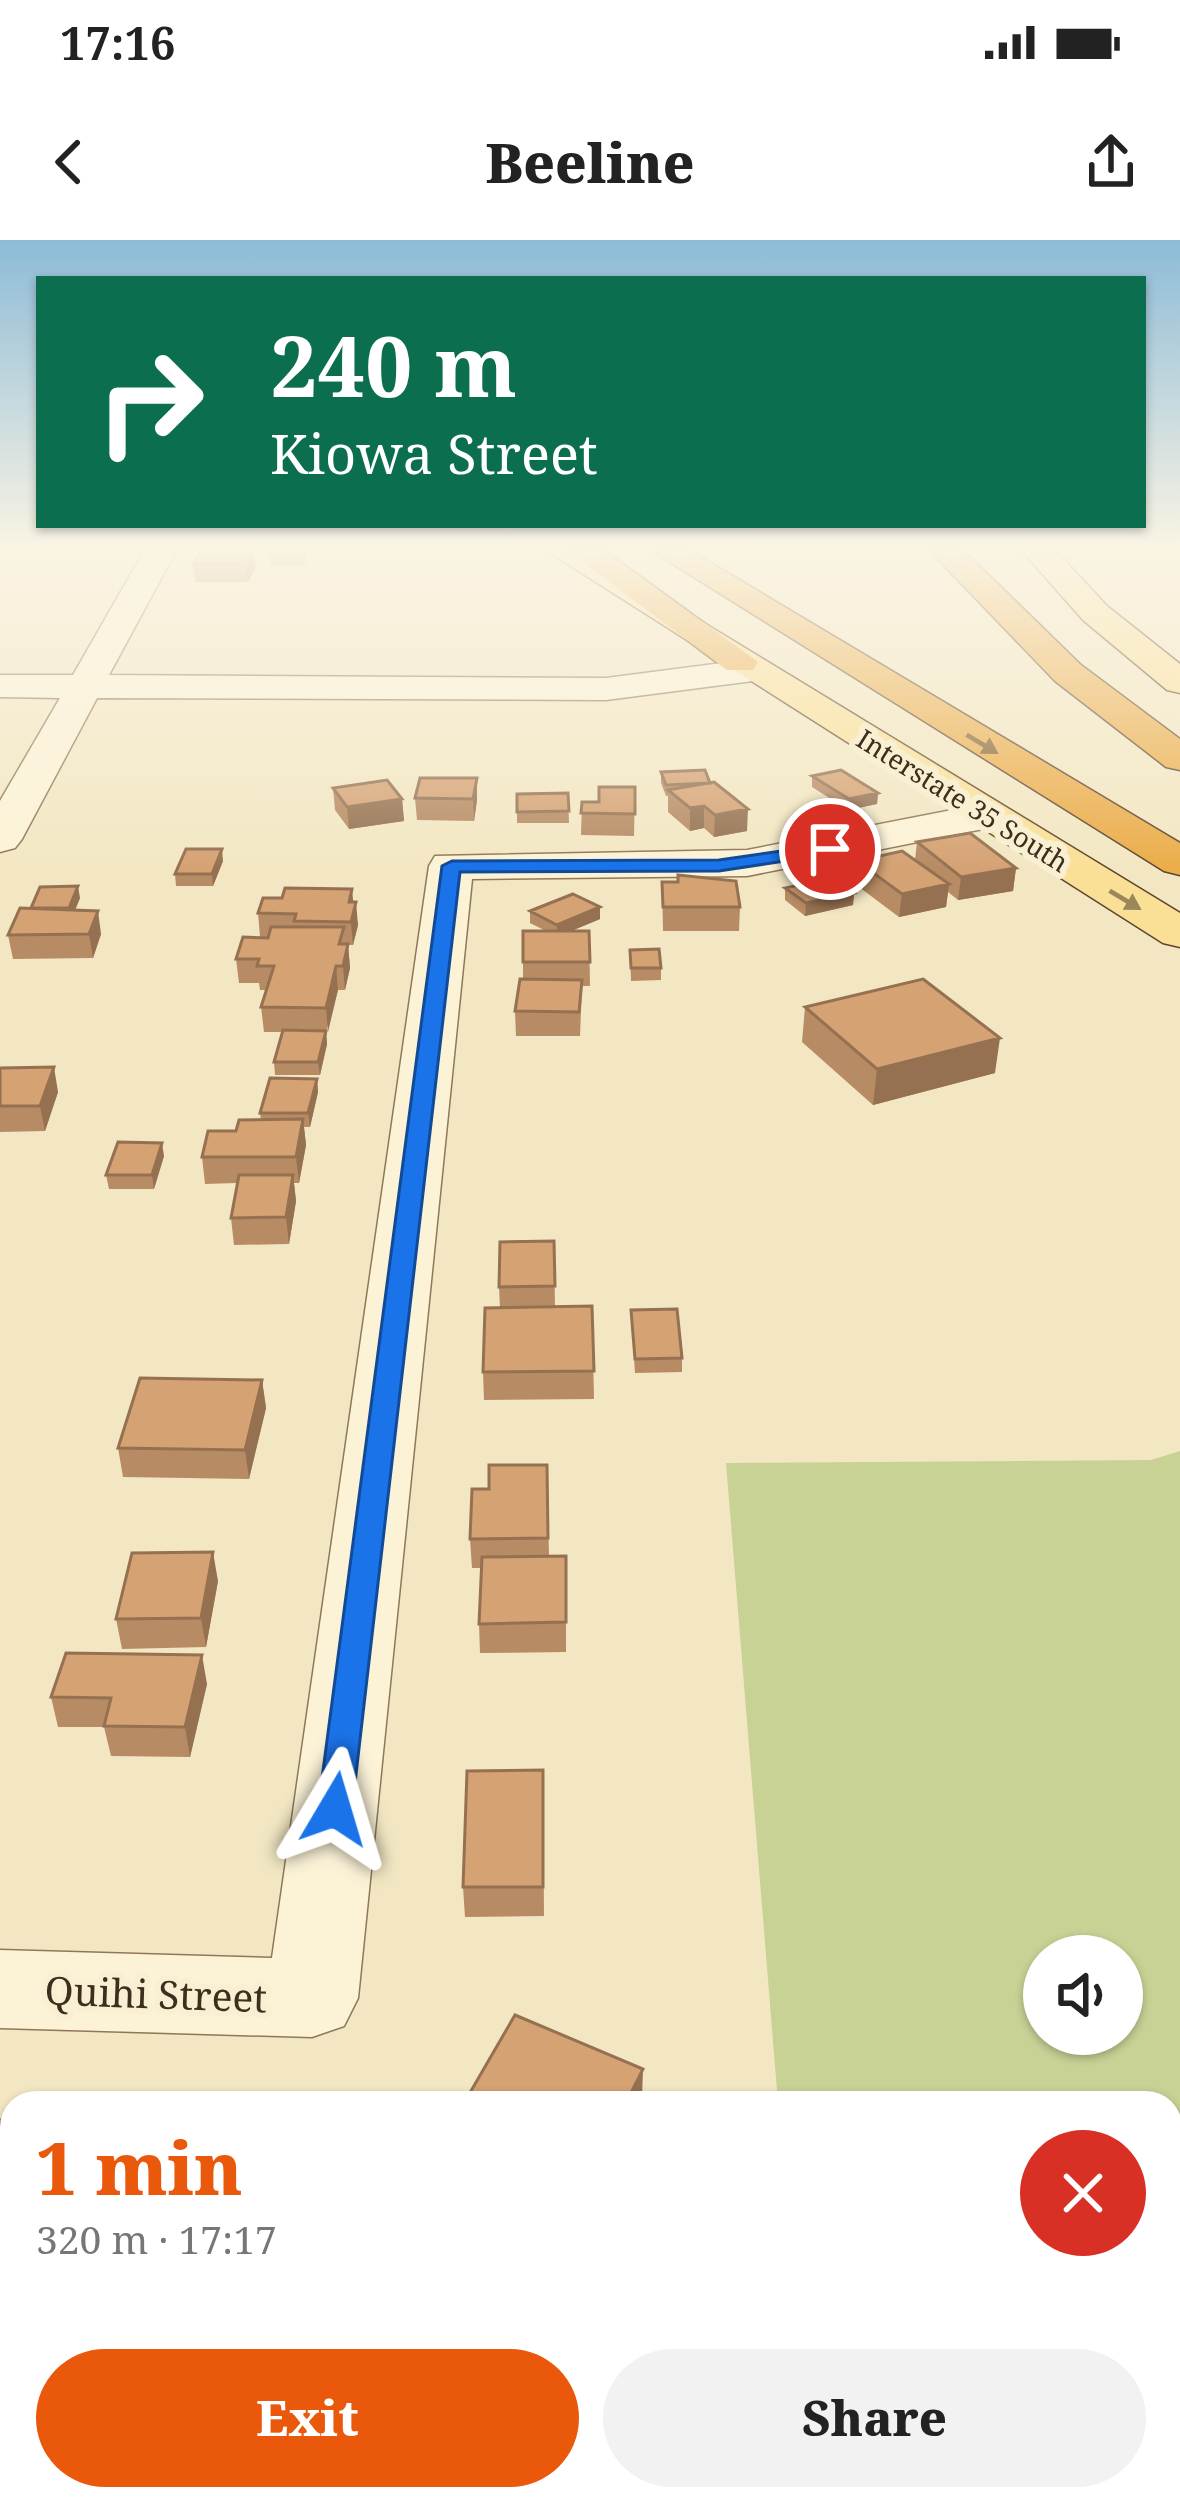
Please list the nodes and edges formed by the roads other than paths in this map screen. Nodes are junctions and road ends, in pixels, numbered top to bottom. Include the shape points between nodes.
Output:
1 (100, 657) edge
2 (732, 657) edge
3 (733, 657) edge
4 (842, 657) edge
5 (1055, 657) edge
6 (1149, 657) edge
7 (746, 666) junction
8 (1180, 682) edge
9 (0, 686) edge
10 (84, 686) junction
11 (1093, 694) junction
12 (1180, 745) edge
13 (1180, 758) edge
14 (988, 816) junction
15 (0, 839) edge
16 (1180, 862) edge
17 (1180, 933) edge
18 (0, 1989) edge

1 - 10 street
2 - 7 main road, Interstate 35 South
3 - 7 highway
4 -> 16 highway
5 - 11 highway
6 - 8 main road
7 - 10 street via 605,689
7 - 14 main road, Interstate 35 South
9 - 10 street
10 - 15 street
11 - 12 highway
11 - 13 highway
14 -> 17 main road, Interstate 35 South
14 - 18 street, Quihi Street via 733,865 452,866 312,1998

